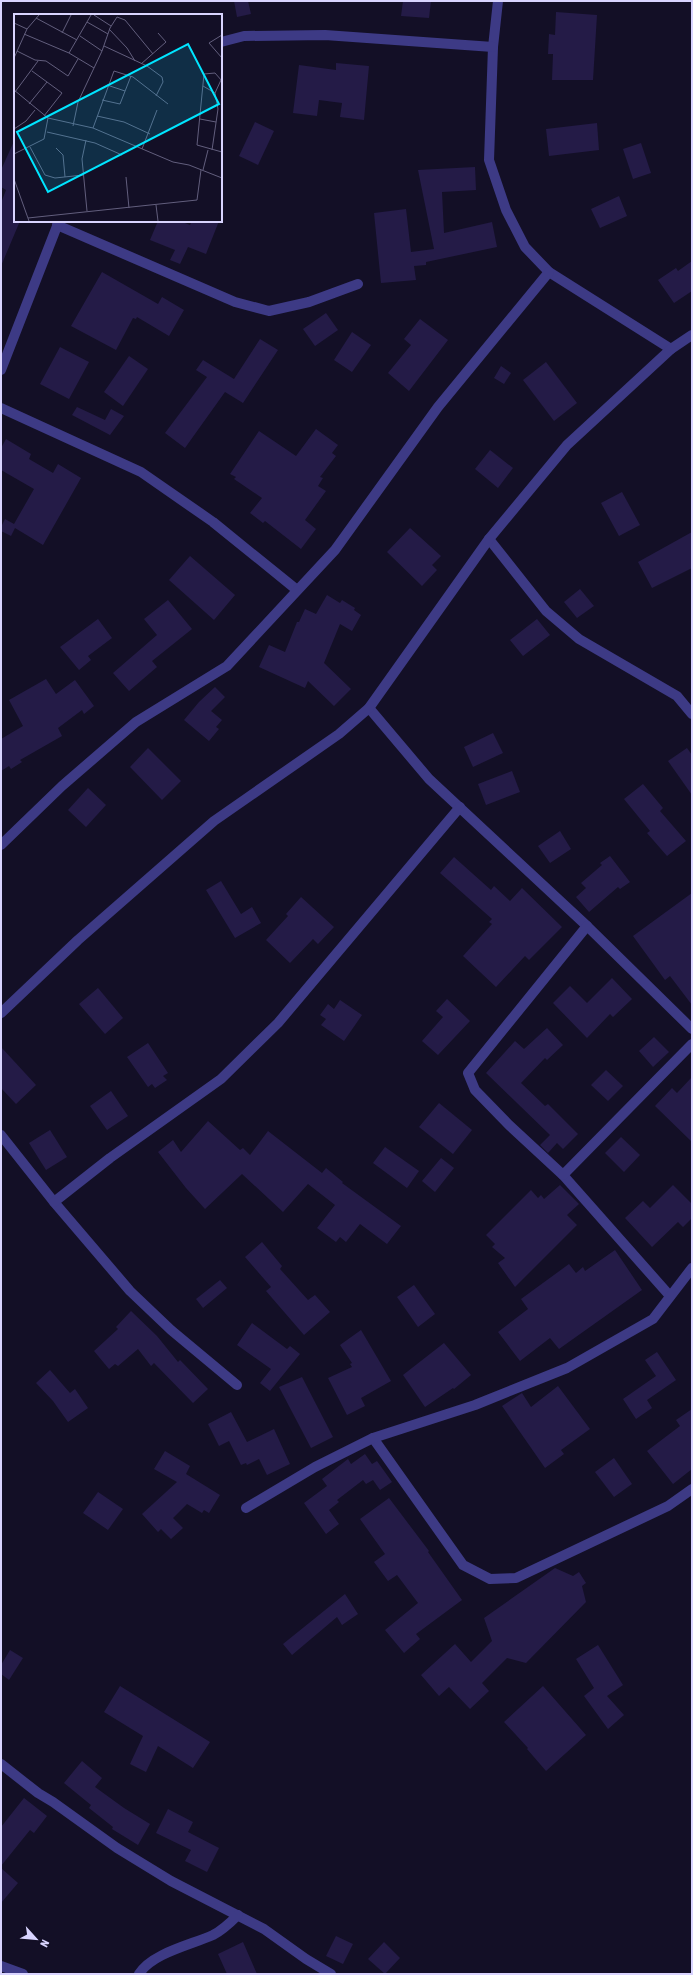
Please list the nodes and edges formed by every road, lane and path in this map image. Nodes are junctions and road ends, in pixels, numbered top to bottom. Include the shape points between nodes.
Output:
1 (498, 1) edge
2 (222, 42) edge
3 (494, 47) junction
4 (58, 223) edge
5 (549, 272) junction
6 (358, 284) dead end
7 (692, 335) edge
8 (671, 349) junction
9 (1, 370) edge
10 (1, 408) edge
11 (489, 539) junction
12 (298, 590) junction
13 (369, 708) junction
14 (692, 714) edge
15 (460, 807) junction
16 (1, 845) edge
17 (587, 926) junction
18 (1, 1013) edge
19 (692, 1029) edge
20 (692, 1044) edge
21 (1, 1135) edge
22 (563, 1175) junction
23 (54, 1202) junction
24 (692, 1268) edge
25 (670, 1296) junction
26 (237, 1385) dead end
27 (373, 1438) junction
28 (692, 1489) edge
29 (246, 1508) dead end
30 (1, 1764) edge
31 (238, 1915) junction
32 (1, 1966) edge
33 (23, 1974) edge
34 (139, 1974) edge
35 (331, 1974) edge

1 - 3 street
2 - 3 street via 244,36 325,35
3 - 5 street via 489,160 506,210 525,247
4 - 6 street via 235,302 269,311 309,302
4 - 9 street
5 - 8 street
5 - 12 street via 438,407 335,550
7 - 8 street
8 - 11 street via 567,445
10 - 12 street via 141,472 213,522
11 - 13 street
11 - 14 street via 546,611 579,639 677,696
12 - 16 street via 228,666 136,722 62,786
13 - 15 street via 430,779
13 - 18 street via 339,734 214,821 78,940
15 - 17 street
15 - 23 street via 278,1023 221,1079 110,1158
17 - 19 street
17 - 22 street via 468,1073 474,1090
20 - 22 street
21 - 23 street
22 - 25 street
23 - 26 street via 130,1291 171,1330
24 - 25 street
25 - 27 street via 654,1319 567,1368 475,1405
27 - 28 street via 463,1565 490,1579 516,1578 543,1566 668,1506
27 - 29 street via 315,1467
30 - 31 street via 117,1848 171,1881
31 - 34 street via 228,1926 214,1934 158,1957
31 - 35 street via 276,1936
32 - 33 street

